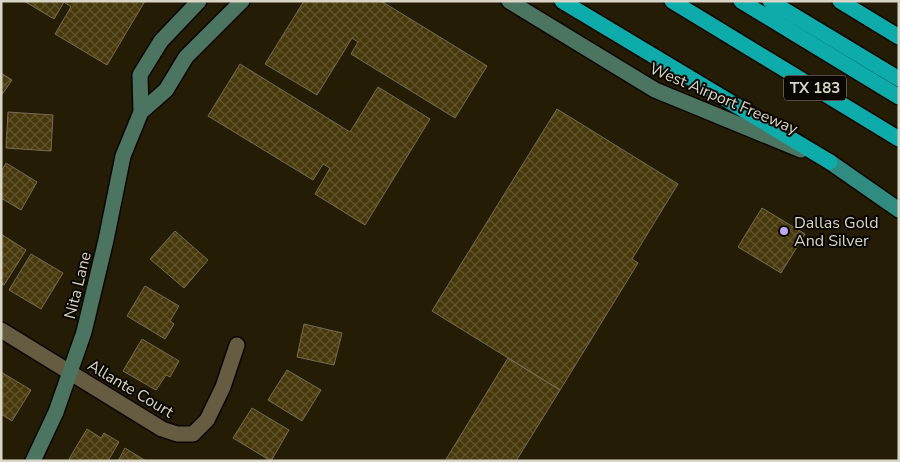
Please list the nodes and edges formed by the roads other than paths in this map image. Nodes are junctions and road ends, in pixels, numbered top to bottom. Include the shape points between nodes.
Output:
1 (199, 1) edge
2 (242, 1) edge
3 (509, 1) edge
4 (562, 1) edge
5 (672, 1) edge
6 (740, 1) edge
7 (770, 1) edge
8 (840, 1) edge
9 (899, 37) edge
10 (899, 79) edge
11 (899, 97) edge
12 (141, 112) junction
13 (899, 138) edge
14 (830, 162) junction
15 (899, 210) edge
16 (1, 330) edge
17 (237, 345) dead end
18 (70, 373) junction
19 (33, 461) edge

1 - 12 street, Nita Lane via 161,41 140,75
2 - 12 street, Nita Lane via 186,58 166,90
3 - 14 street, West Airport Freeway via 655,90
4 - 14 highway
5 - 13 highway, TX 183
6 - 11 highway
7 - 10 highway
8 - 9 highway
12 - 18 street, Nita Lane via 123,156 84,332
14 - 15 main road, West Airport Freeway
16 - 18 street
17 - 18 street, Allante Court via 223,387 206,420 193,434 177,434 162,429
18 - 19 street, Nita Lane

